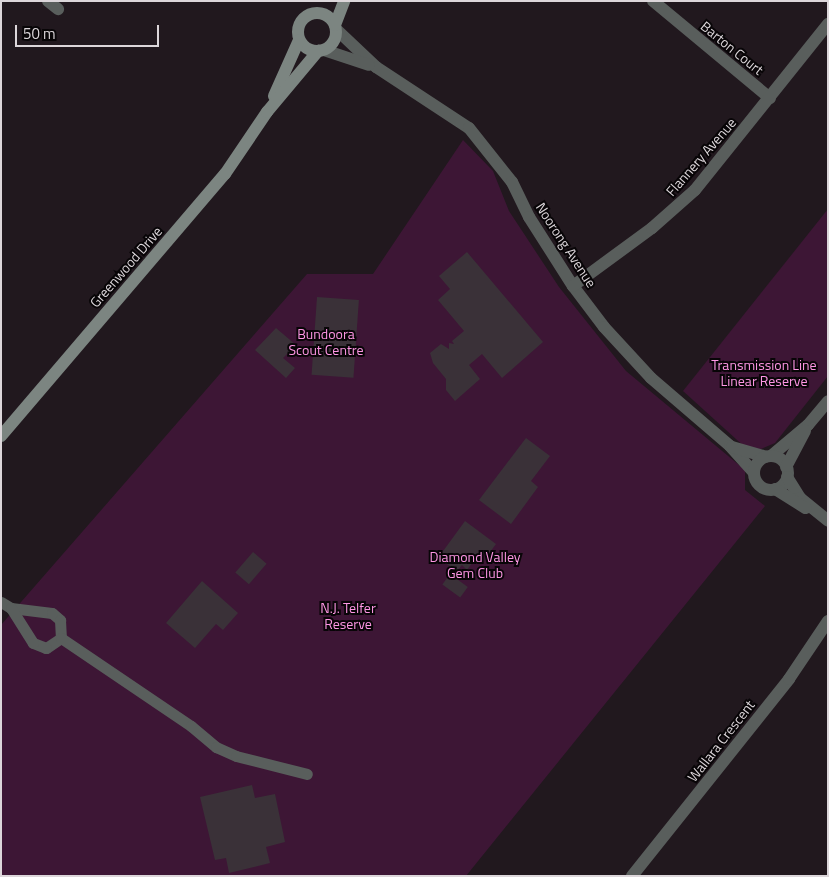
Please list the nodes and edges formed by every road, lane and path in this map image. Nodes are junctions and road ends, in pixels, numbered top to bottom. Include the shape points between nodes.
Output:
1 (324, 1) edge
2 (344, 1) edge
3 (653, 1) edge
4 (315, 12) junction
5 (828, 24) edge
6 (336, 28) junction
7 (299, 40) junction
8 (321, 51) junction
9 (376, 67) junction
10 (770, 98) junction
11 (267, 112) junction
12 (573, 286) junction
13 (828, 400) edge
14 (808, 425) junction
15 (1, 436) edge
16 (730, 446) junction
17 (768, 457) junction
18 (787, 472) junction
19 (754, 474) junction
20 (775, 489) junction
21 (812, 511) junction
22 (828, 522) edge
23 (6, 605) edge
24 (828, 621) edge
25 (61, 638) junction
26 (307, 774) dead end
27 (632, 876) edge

1 - 4 street
2 - 6 street
3 - 10 street, Barton Court
4 - 6 street via 327,15
4 - 7 street via 300,22
5 - 10 street, Flannery Avenue
6 - 8 street via 334,42
6 - 9 street, Noorong Avenue
7 - 8 street via 307,49
7 - 11 street, Greenwood Drive
8 - 9 street, Noorong Avenue
8 - 11 street, Greenwood Drive
9 - 12 street, Noorong Avenue via 451,113 484,143 512,182 529,216
10 - 12 street, Flannery Avenue via 675,209
11 - 15 street, Greenwood Drive via 224,174
12 - 16 street, Noorong Avenue via 645,372
13 - 14 street
14 - 17 street
14 - 18 street
16 - 17 street, Noorong Avenue
16 - 19 street, Noorong Avenue
17 - 18 street via 780,460
17 - 19 street via 757,463
18 - 20 street via 783,485
18 - 21 street
19 - 20 street via 760,486
20 - 21 street
21 - 22 street
23 - 25 lane via 57,616 62,629
23 - 25 lane via 33,643 46,648
24 - 27 street, Wallara Crescent via 789,679
25 - 26 lane via 191,726 216,747 236,756

